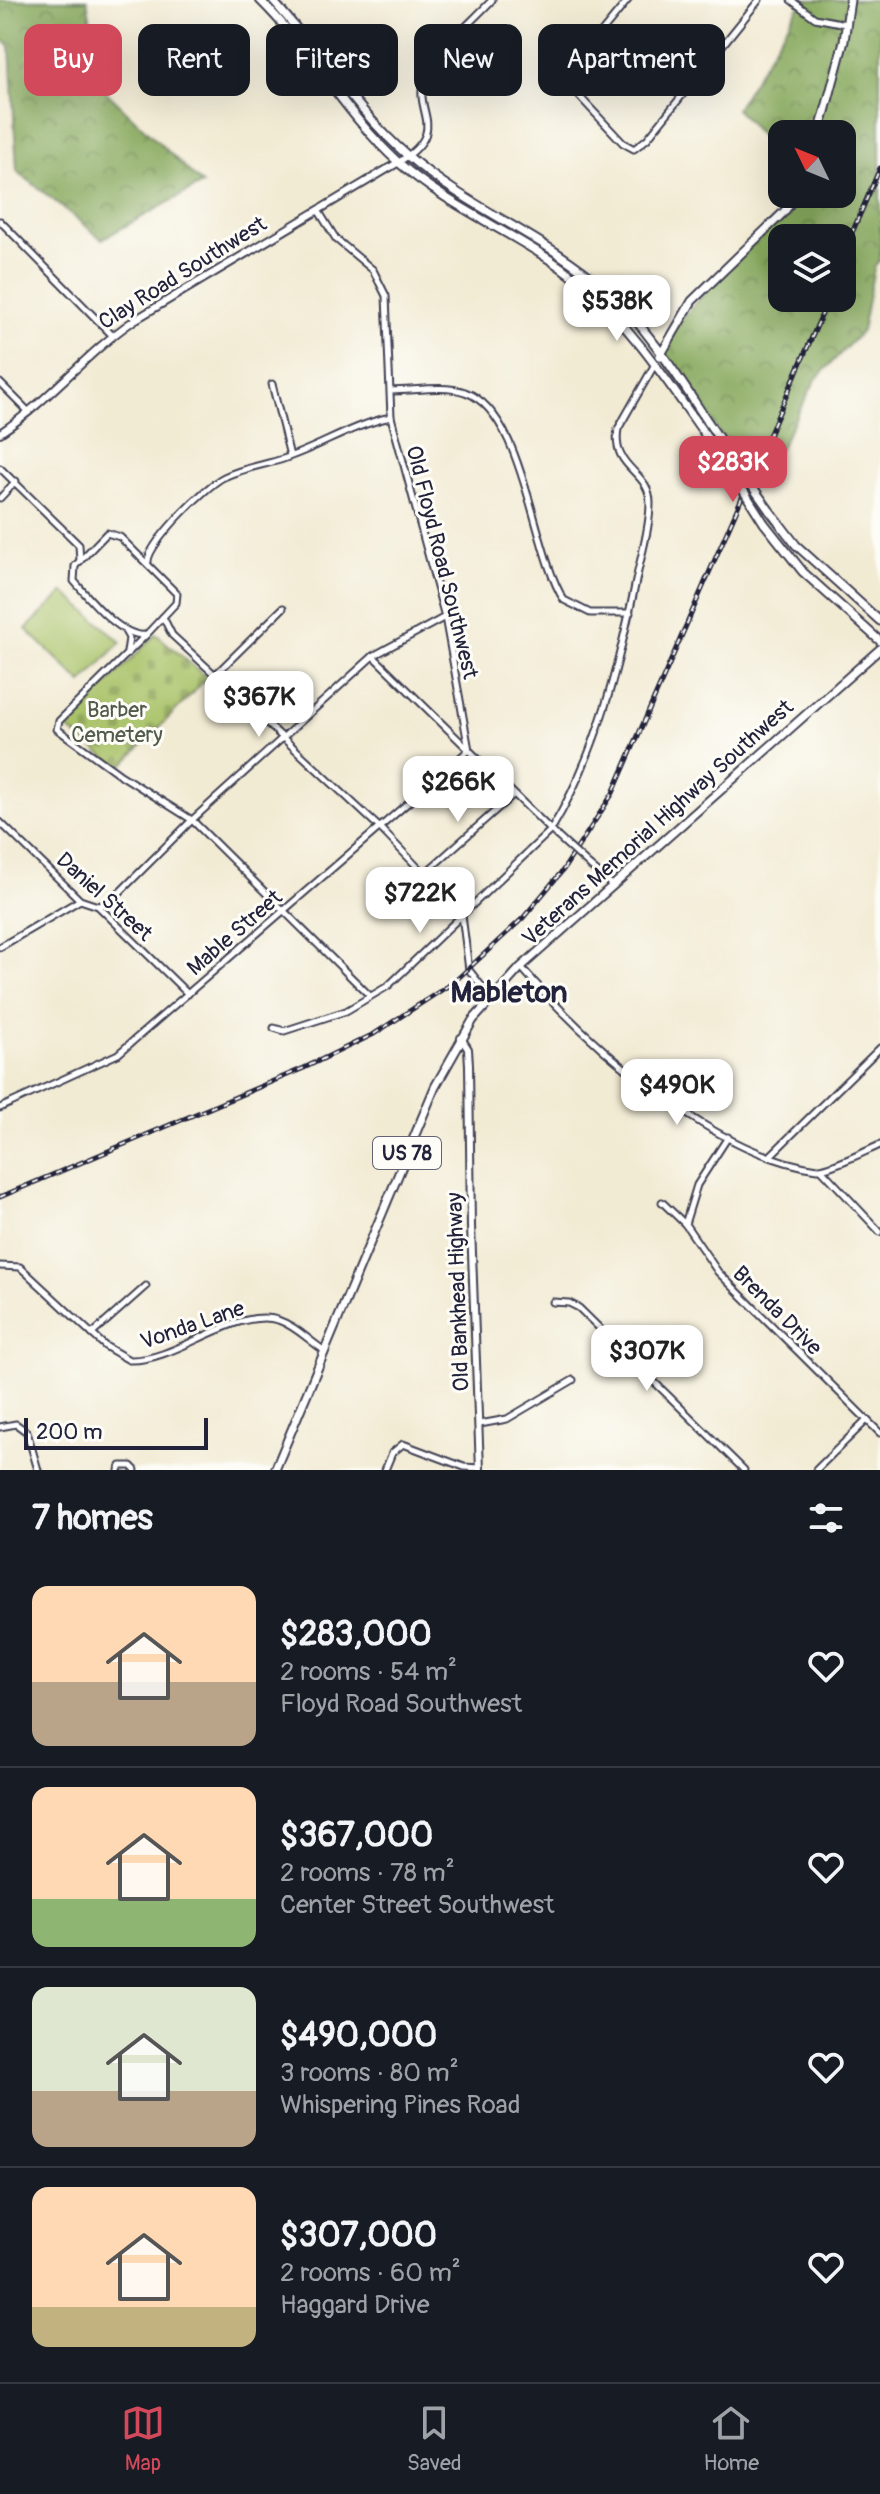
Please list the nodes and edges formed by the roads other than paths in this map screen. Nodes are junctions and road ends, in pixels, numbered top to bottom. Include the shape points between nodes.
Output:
1 (260, 0) edge
2 (272, 0) edge
3 (492, 0) edge
4 (628, 0) edge
5 (759, 0) edge
6 (791, 0) edge
7 (850, 0) edge
8 (846, 24) junction
9 (822, 120) edge
10 (408, 156) junction
11 (399, 162) junction
12 (787, 208) edge
13 (317, 209) junction
14 (0, 221) edge
15 (112, 335) junction
16 (660, 354) junction
17 (655, 364) junction
18 (0, 383) edge
19 (272, 384) dead end
20 (391, 391) junction
21 (29, 412) junction
22 (391, 417) junction
23 (0, 433) edge
24 (290, 456) junction
25 (731, 464) junction
26 (0, 468) edge
27 (16, 481) junction
28 (0, 498) edge
29 (95, 544) junction
30 (79, 545) junction
31 (154, 545) junction
32 (135, 550) junction
33 (80, 561) junction
34 (148, 563) junction
35 (283, 608) dead end
36 (630, 613) junction
37 (163, 617) junction
38 (445, 617) junction
39 (880, 621) edge
40 (154, 627) junction
41 (125, 630) junction
42 (146, 635) junction
43 (172, 635) junction
44 (880, 641) edge
45 (880, 649) edge
46 (126, 655) junction
47 (373, 656) junction
48 (215, 675) junction
49 (283, 737) junction
50 (469, 750) junction
51 (513, 795) junction
52 (192, 820) junction
53 (0, 822) edge
54 (378, 826) junction
55 (551, 830) junction
56 (423, 875) junction
57 (613, 886) junction
58 (80, 900) junction
59 (98, 906) junction
60 (285, 908) junction
61 (462, 915) junction
62 (0, 947) edge
63 (521, 967) junction
64 (188, 994) junction
65 (370, 996) junction
66 (491, 998) junction
67 (274, 1028) dead end
68 (461, 1038) junction
69 (880, 1048) edge
70 (0, 1108) edge
71 (728, 1137) junction
72 (880, 1145) edge
73 (771, 1155) junction
74 (822, 1170) junction
75 (662, 1202) dead end
76 (685, 1224) junction
77 (880, 1232) edge
78 (0, 1266) edge
79 (146, 1286) dead end
80 (553, 1302) dead end
81 (92, 1334) junction
82 (325, 1351) junction
83 (573, 1380) dead end
84 (867, 1420) junction
85 (480, 1424) junction
86 (0, 1427) edge
87 (880, 1433) edge
88 (480, 1469) edge
89 (38, 1470) edge
90 (119, 1470) edge
91 (135, 1470) edge
92 (275, 1470) edge
93 (385, 1470) edge
94 (744, 1470) edge
95 (816, 1470) edge

1 - 11 main road
2 - 10 main road
3 - 10 street via 427,73 423,92 428,129
4 - 5 street via 568,73 567,86 628,147 639,147
6 - 8 street via 815,18
7 - 8 main road
8 - 9 main road
10 - 11 street
10 - 16 main road via 591,277
11 - 13 street, Clay Road Southwest
11 - 17 main road via 577,280
12 - 16 main road via 692,301
13 - 15 street, Clay Road Southwest
13 - 20 street, Old Floyd Road Southwest via 336,239 382,284
14 - 15 street
15 - 21 street, Clay Road Southwest
16 - 17 main road
16 - 25 main road
17 - 25 main road
17 - 36 street via 616,439 619,455 646,486 650,500
18 - 21 street
19 - 24 street
20 - 22 street, Old Floyd Road Southwest
20 - 36 street via 453,390 492,410 519,465 564,600 590,613
21 - 23 street, Clay Road Southwest
22 - 24 street via 355,426
22 - 38 street, Old Floyd Road Southwest
24 - 31 street via 209,486
25 - 39 main road, bridge via 802,551
25 - 44 main road, bridge via 764,523 803,572
26 - 27 street
27 - 28 street
27 - 30 street
29 - 30 street
29 - 32 street via 114,533
29 - 33 street
30 - 33 street
31 - 32 street
31 - 34 street
32 - 34 street
33 - 41 street via 72,572 74,581
34 - 37 street via 177,594
35 - 48 street
36 - 55 street via 604,712 577,783
37 - 40 street
37 - 43 street
38 - 47 street
38 - 50 street, Old Floyd Road Southwest
40 - 42 street
40 - 43 street
41 - 42 street
41 - 46 street
42 - 46 street
43 - 48 street
45 - 57 main road, Veterans Memorial Highway Southwest / US 78
46 - 52 street via 57,729
47 - 49 street
47 - 50 street
48 - 49 street
49 - 52 street
49 - 54 street
50 - 51 street
50 - 54 street, Mable Street
51 - 55 street
51 - 56 street
52 - 59 street via 110,902
52 - 60 street
53 - 58 street, Daniel Street
54 - 56 street
54 - 60 street, Mable Street
55 - 57 street, bridge
55 - 61 street
56 - 61 street
57 - 63 main road, Veterans Memorial Highway Southwest / US 78
58 - 59 street, Daniel Street
58 - 62 street
59 - 64 street, Daniel Street
60 - 64 street, Mable Street
60 - 65 street
61 - 65 street via 388,986
61 - 66 street via 469,970
63 - 66 main road, Veterans Memorial Highway Southwest / US 78
63 - 71 street via 672,1107
64 - 70 street, Mable Street via 118,1054
65 - 67 street via 320,1020 284,1031
66 - 68 main road, Veterans Memorial Highway Southwest / US 78
68 - 82 main road, Veterans Memorial Highway Southwest / US 78 via 435,1087
68 - 85 street, Old Bankhead Highway via 469,1065
69 - 73 street
71 - 73 street
71 - 76 street via 697,1185
72 - 74 street
73 - 74 street
74 - 77 street
75 - 76 street, Brenda Drive
76 - 84 street, Brenda Drive via 718,1272
78 - 81 street, Vonda Lane via 15,1265 35,1277
79 - 81 street
80 - 94 street via 579,1308
81 - 82 street, Vonda Lane via 115,1354 134,1360 267,1318 292,1327
82 - 92 main road, Veterans Memorial Highway Southwest / US 78
83 - 85 street via 507,1419
84 - 87 street, Brenda Drive
84 - 95 street
85 - 88 street, Old Bankhead Highway
86 - 89 street via 16,1424 27,1432
88 - 93 street via 403,1444
90 - 91 street

